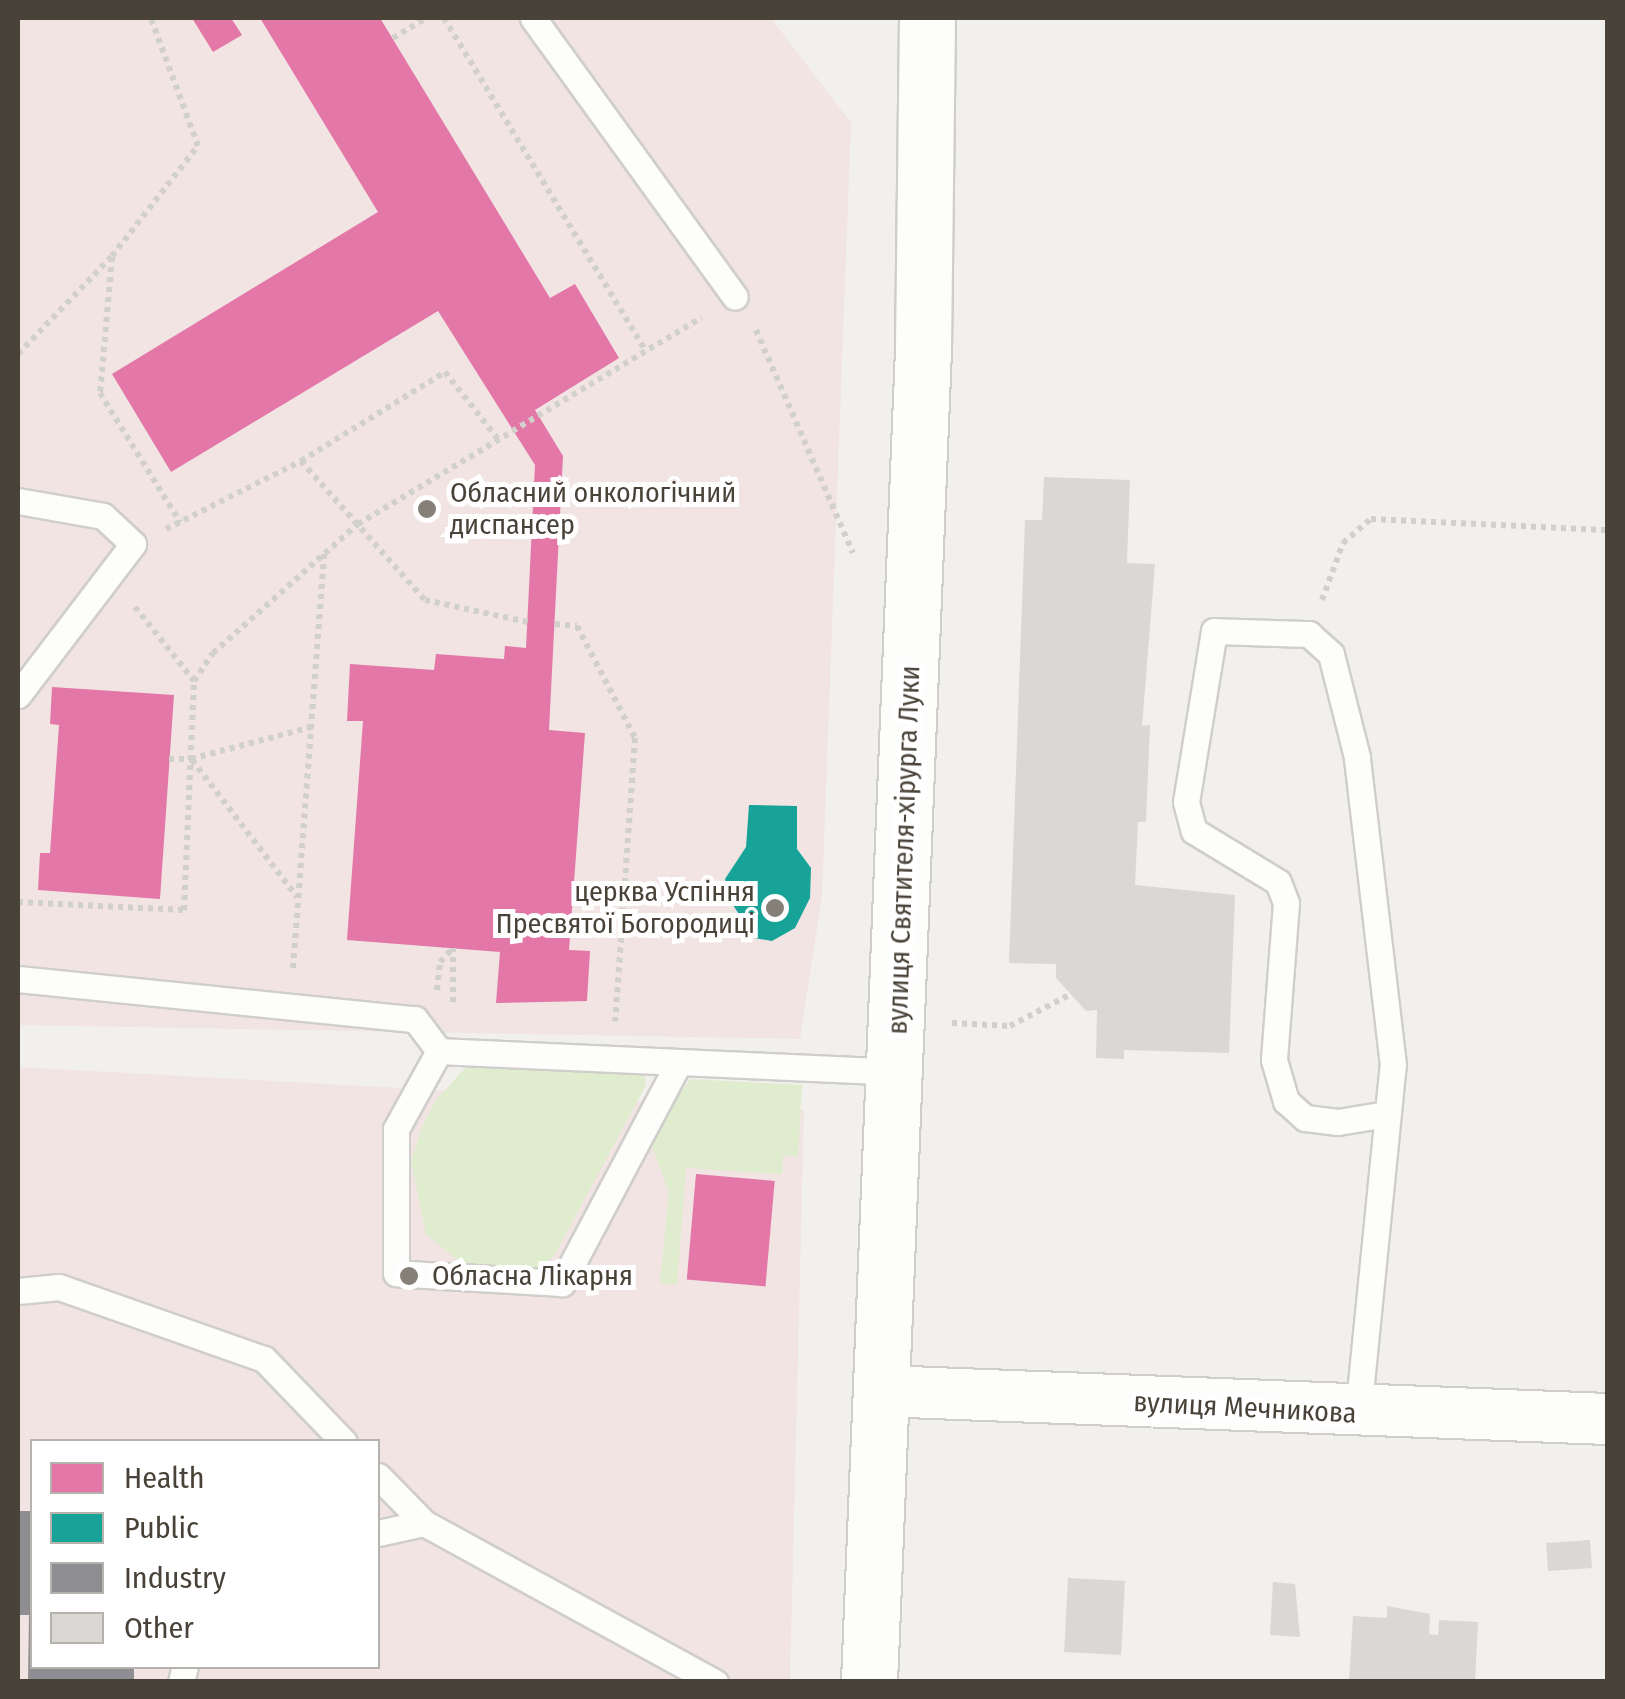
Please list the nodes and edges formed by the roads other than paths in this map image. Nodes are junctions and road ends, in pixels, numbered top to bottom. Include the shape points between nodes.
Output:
1 (533, 18) edge
2 (927, 18) edge
3 (735, 298) road end
4 (18, 501) edge
5 (18, 695) edge
6 (18, 980) edge
7 (439, 1050) junction
8 (678, 1066) junction
9 (894, 1072) junction
10 (1387, 1114) junction
11 (18, 1291) edge
12 (882, 1392) junction
13 (1358, 1413) junction
14 (1608, 1418) edge
15 (341, 1439) edge
16 (380, 1478) edge
17 (424, 1523) junction
18 (380, 1533) edge
19 (716, 1682) edge
20 (869, 1682) edge

1 - 3 lane
2 - 9 street, вулиця Святителя-хірурга Луки via 924,347
4 - 5 lane via 103,516 133,544
6 - 7 lane via 415,1019
7 - 8 lane
7 - 8 lane via 396,1128 396,1274 562,1283
8 - 9 lane
9 - 12 street, вулиця Святителя-хірурга Луки
10 - 10 lane via 1393,1066 1357,757 1331,654 1309,634 1214,631 1186,802 1194,831 1278,882 1286,903 1274,1060 1286,1101 1305,1118 1338,1122
10 - 13 lane
11 - 15 lane via 59,1288 264,1359
12 - 13 street, вулиця Мечникова
12 - 20 street, вулиця Святителя-хірурга Луки
13 - 14 street, вулиця Мечникова
16 - 17 lane
17 - 18 lane
17 - 19 lane

